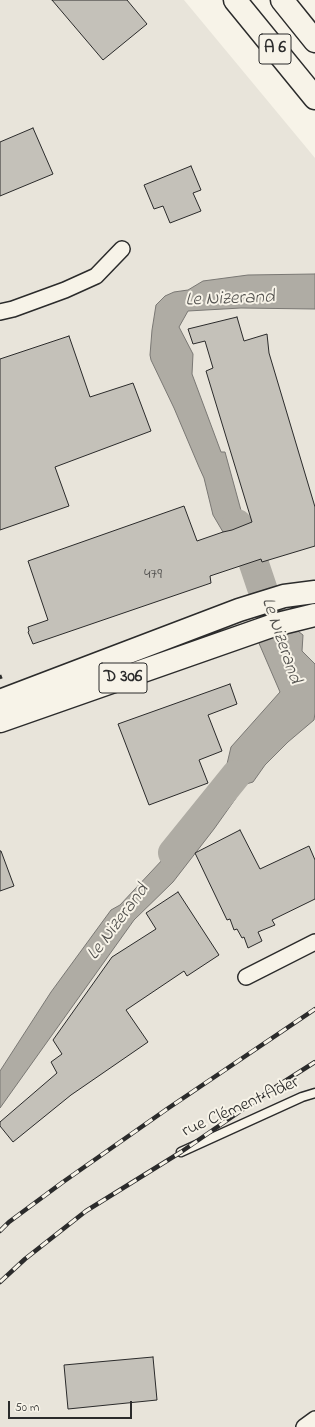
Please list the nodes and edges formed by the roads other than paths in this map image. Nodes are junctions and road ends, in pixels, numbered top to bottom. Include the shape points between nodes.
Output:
1 (235, 0) edge
2 (282, 0) edge
3 (315, 41) edge
4 (315, 98) edge
5 (122, 249) dead end
6 (0, 312) edge
7 (315, 592) edge
8 (315, 615) edge
9 (0, 701) edge
10 (0, 721) edge
11 (315, 942) edge
12 (246, 977) dead end
13 (315, 1093) edge
14 (181, 1152) dead end
15 (315, 1419) edge
16 (304, 1427) edge

1 - 4 main road, A 6
2 - 3 main road, A 6
5 - 6 street via 96,276 65,290
7 - 9 main road, D 306 via 284,596 239,610
8 - 10 main road, D 306 via 245,634
11 - 12 street
13 - 14 lane, rue Clément Ader
15 - 16 street

